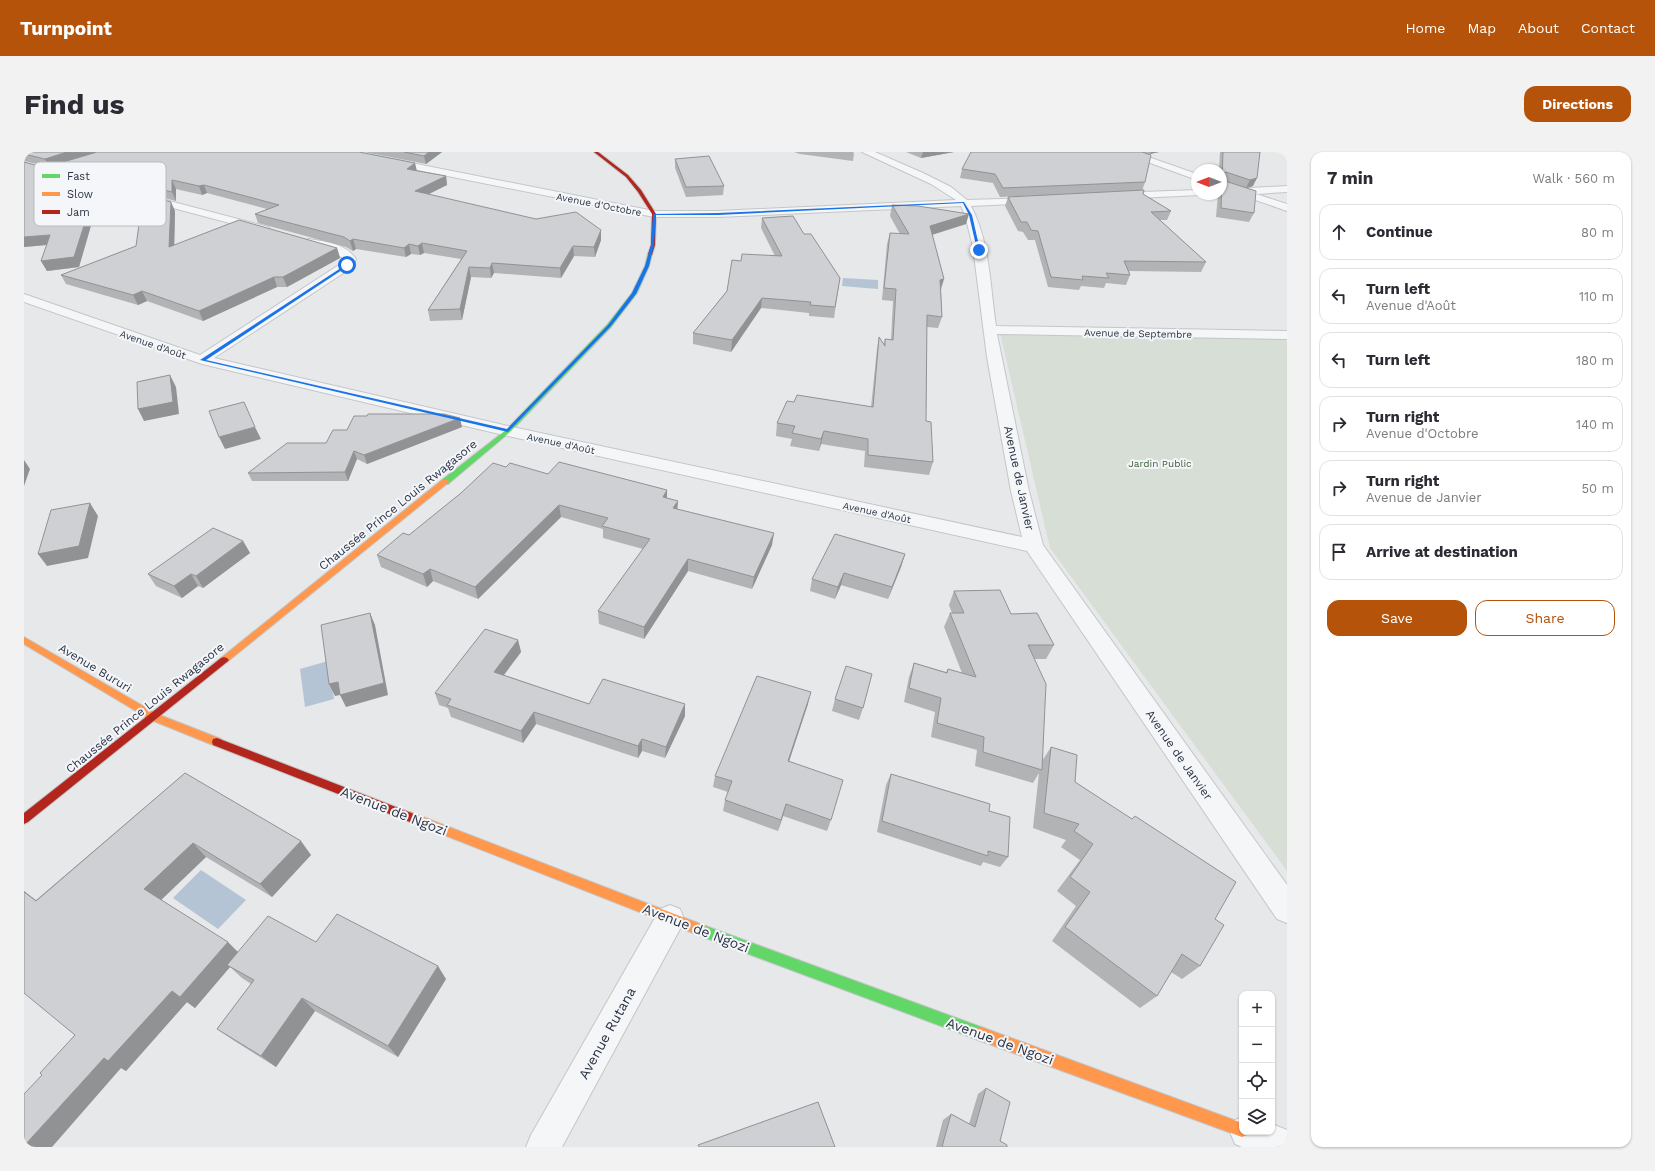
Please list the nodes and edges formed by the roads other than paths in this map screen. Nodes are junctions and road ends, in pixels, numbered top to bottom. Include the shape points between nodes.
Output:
1 (112, 152) edge
2 (342, 152) edge
3 (596, 152) edge
4 (866, 152) edge
5 (1125, 152) edge
6 (80, 162) edge
7 (24, 165) edge
8 (34, 168) edge
9 (1191, 175) edge
10 (34, 176) edge
11 (24, 179) edge
12 (1227, 187) edge
13 (1287, 189) edge
14 (1238, 191) junction
15 (1227, 192) edge
16 (1191, 193) edge
17 (1104, 197) edge
18 (1050, 199) edge
19 (964, 202) junction
20 (166, 204) edge
21 (1287, 208) edge
22 (654, 214) junction
23 (273, 232) edge
24 (296, 238) edge
25 (24, 298) edge
26 (990, 330) junction
27 (1287, 335) edge
28 (202, 360) junction
29 (508, 431) junction
30 (1034, 546) junction
31 (24, 640) edge
32 (154, 717) junction
33 (24, 819) edge
34 (1287, 909) edge
35 (670, 919) junction
36 (1239, 1129) edge
37 (1255, 1135) edge
38 (544, 1147) edge
39 (1287, 1147) edge

1 - 6 street
2 - 22 street, Avenue d'Octobre
3 - 22 street via 627,176
4 - 19 street via 922,176
5 - 9 street
7 - 8 street
10 - 11 street
12 - 14 street
13 - 14 street
14 - 15 street
14 - 21 street
16 - 17 street
18 - 19 street, Avenue d'Octobre
19 - 22 street, Avenue d'Octobre via 726,214
19 - 26 street, Avenue de Janvier via 971,215 979,250
20 - 23 street
22 - 29 street, Chaussée Prince Louis Rwagasore via 653,245 634,294 609,326
24 - 28 street via 342,251 350,259 347,265
25 - 28 street, Avenue d'Août
26 - 27 street, Avenue de Septembre
26 - 30 street, Avenue de Janvier via 1024,516
28 - 29 street, Avenue d'Août
29 - 30 street, Avenue d'Août
29 - 32 street, Chaussée Prince Louis Rwagasore
30 - 34 street, Avenue de Janvier
31 - 32 street, Avenue Bururi
32 - 33 street, Chaussée Prince Louis Rwagasore
32 - 35 street, Avenue de Ngozi
35 - 36 street, Avenue de Ngozi
35 - 38 street, Avenue Rutana
37 - 39 street

